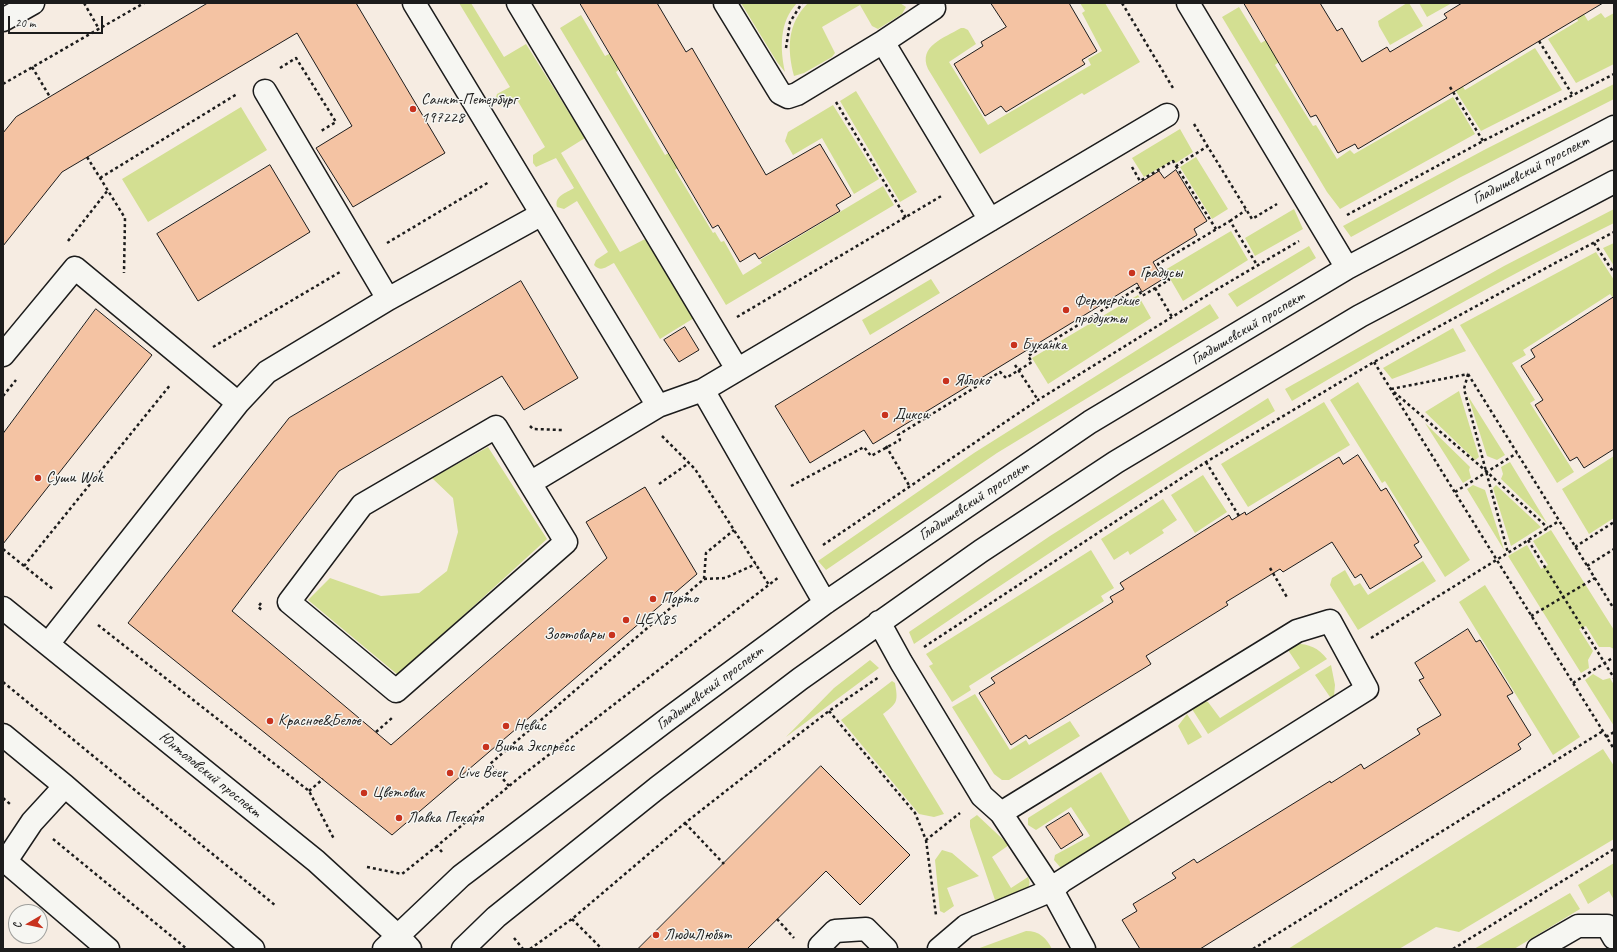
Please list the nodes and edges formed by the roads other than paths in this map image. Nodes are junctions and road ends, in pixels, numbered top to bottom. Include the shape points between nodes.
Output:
1 (33, 3) edge
2 (414, 3) edge
3 (518, 3) edge
4 (725, 3) edge
5 (931, 3) edge
6 (1188, 3) edge
7 (3, 20) edge
8 (883, 42) junction
9 (265, 91) dead end
10 (1167, 115) dead end
11 (1614, 127) edge
12 (1614, 182) edge
13 (542, 214) junction
14 (990, 220) junction
15 (1348, 268) junction
16 (388, 299) junction
17 (3, 355) edge
18 (737, 369) junction
19 (703, 390) junction
20 (238, 403) junction
21 (658, 406) junction
22 (530, 483) junction
23 (824, 603) junction
24 (3, 608) edge
25 (879, 622) junction
26 (48, 644) junction
27 (3, 735) edge
28 (65, 786) junction
29 (1001, 813) junction
30 (4, 860) edge
31 (1052, 890) junction
32 (1614, 938) edge
33 (397, 944) edge
34 (1541, 948) edge
35 (108, 949) edge
36 (253, 949) edge
37 (463, 949) edge
38 (821, 949) edge
39 (886, 949) edge
40 (939, 949) edge
41 (1084, 949) edge

1 - 7 street
2 - 13 street
3 - 18 street
4 - 8 street via 780,93 788,97
5 - 8 street via 934,8
6 - 15 street
8 - 14 street
9 - 16 street
10 - 14 street
11 - 15 street, Гладышевский проспект
12 - 25 street via 1360,316 1116,462
13 - 16 street
13 - 21 street
14 - 18 street
15 - 23 street, Гладышевский проспект via 1090,422
16 - 20 street via 267,372
17 - 20 street via 75,268
18 - 19 street
19 - 21 street
19 - 23 street
20 - 26 street
21 - 22 street
22 - 22 street via 496,428 362,505 289,602 396,691 566,542
23 - 33 street, Гладышевский проспект via 461,876
24 - 26 street, Юнтоловский проспект
25 - 29 street via 982,796
25 - 37 street via 620,816 496,917
26 - 33 street, Юнтоловский проспект via 316,861
27 - 28 street
28 - 30 street via 32,822
28 - 36 street
29 - 31 street
29 - 31 street via 1297,632 1330,621 1367,689 1062,881
30 - 35 street
31 - 40 street via 966,926
31 - 41 street
32 - 34 street via 1607,926 1578,926
38 - 39 street via 820,946 834,931 866,929

